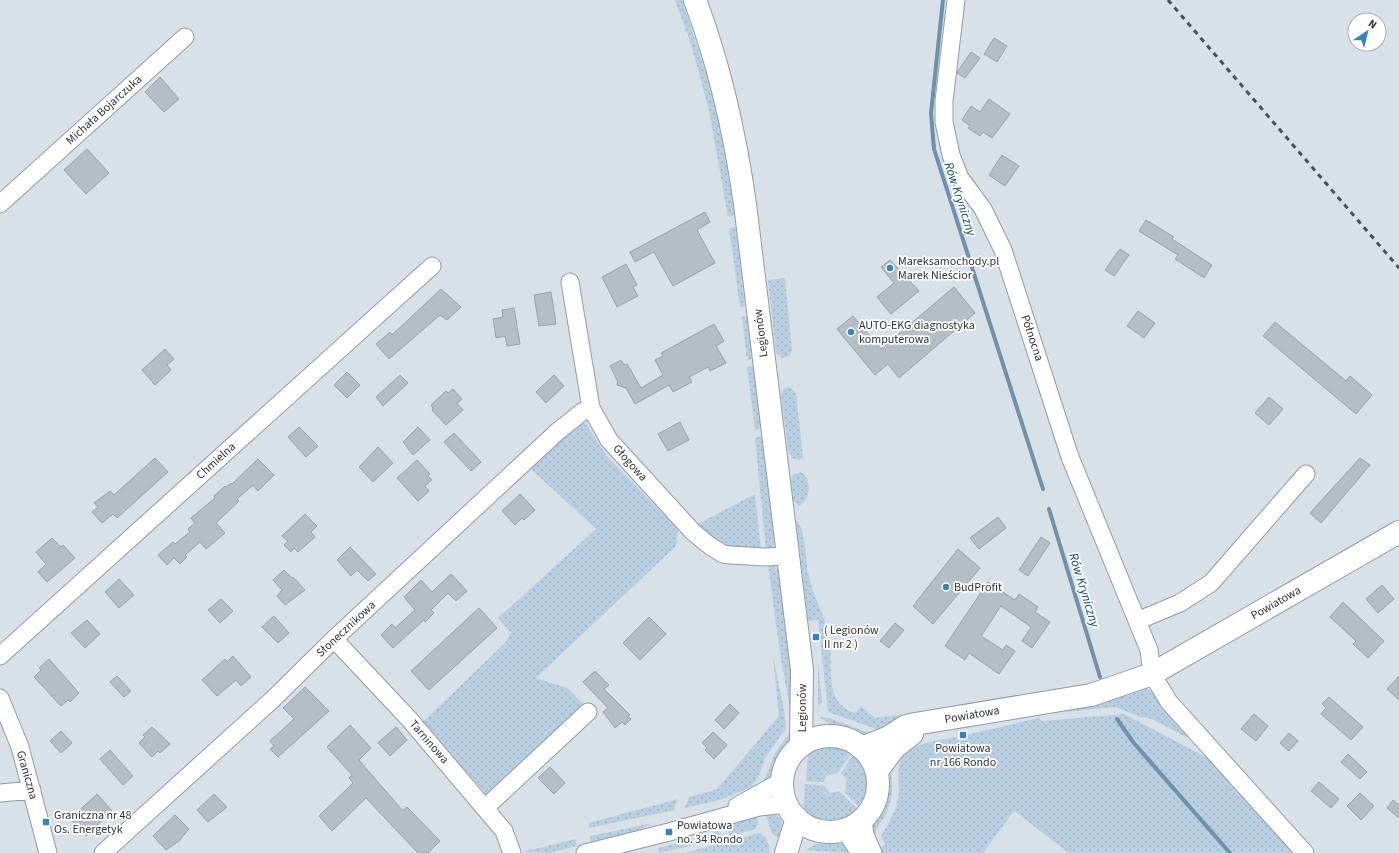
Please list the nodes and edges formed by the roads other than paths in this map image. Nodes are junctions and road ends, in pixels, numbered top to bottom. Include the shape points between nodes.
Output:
1 (695, 0) edge
2 (956, 0) edge
3 (185, 37) dead end
4 (0, 204) edge
5 (432, 266) dead end
6 (570, 282) dead end
7 (591, 408) junction
8 (1306, 474) dead end
9 (1399, 532) edge
10 (788, 556) junction
11 (1137, 621) junction
12 (334, 639) junction
13 (0, 656) edge
14 (802, 670) junction
15 (1152, 674) junction
16 (0, 698) edge
17 (588, 712) dead end
18 (932, 722) junction
19 (830, 736) junction
20 (801, 746) junction
21 (862, 748) junction
22 (876, 771) junction
23 (782, 781) junction
24 (32, 790) junction
25 (0, 794) edge
26 (485, 808) junction
27 (718, 817) junction
28 (799, 817) junction
29 (863, 819) junction
30 (844, 830) junction
31 (48, 853) edge
32 (103, 853) edge
33 (512, 853) edge
34 (584, 853) edge
35 (786, 853) edge
36 (800, 853) edge
37 (860, 853) edge
38 (873, 853) edge
39 (1305, 853) edge

1 - 10 main road, Legionów via 724,88 740,168
2 - 11 street, Północna via 944,101 944,122 951,156 960,178 983,209 1003,250 1070,456
3 - 4 street, Michała Bojarczuka
5 - 13 street, Chmielna via 291,385
6 - 7 street, Głogowa
7 - 10 street, Głogowa via 615,447 704,542 727,555 765,558
7 - 12 street, Słonecznikowa via 557,432
8 - 11 street via 1211,583 1180,603
9 - 15 main road, Powiatowa
10 - 14 main road, Legionów
11 - 15 street, Północna via 1149,650
12 - 26 street, Tarninowa via 410,720
12 - 32 street, Słonecznikowa via 272,700
14 - 19 main road, Legionów via 813,713
14 - 20 main road, Legionów
15 - 18 main road, Powiatowa via 1091,695
15 - 39 street via 1168,702
16 - 24 street, Graniczna via 20,747
17 - 26 street
18 - 21 main road, Powiatowa via 906,726 887,738
18 - 22 main road, Powiatowa via 894,748
19 - 20 main road via 817,738
19 - 21 main road via 847,739
20 - 23 main road via 788,761
21 - 22 main road via 871,758
22 - 29 main road via 877,795 872,808
23 - 27 street
23 - 28 main road via 783,793
24 - 25 street
24 - 31 street, Graniczna
26 - 33 street, Tarninowa via 504,831
27 - 28 street via 759,807
27 - 34 street
28 - 30 main road via 828,832
28 - 35 main road
28 - 36 main road
29 - 30 main road
29 - 38 street via 865,835
30 - 37 street

